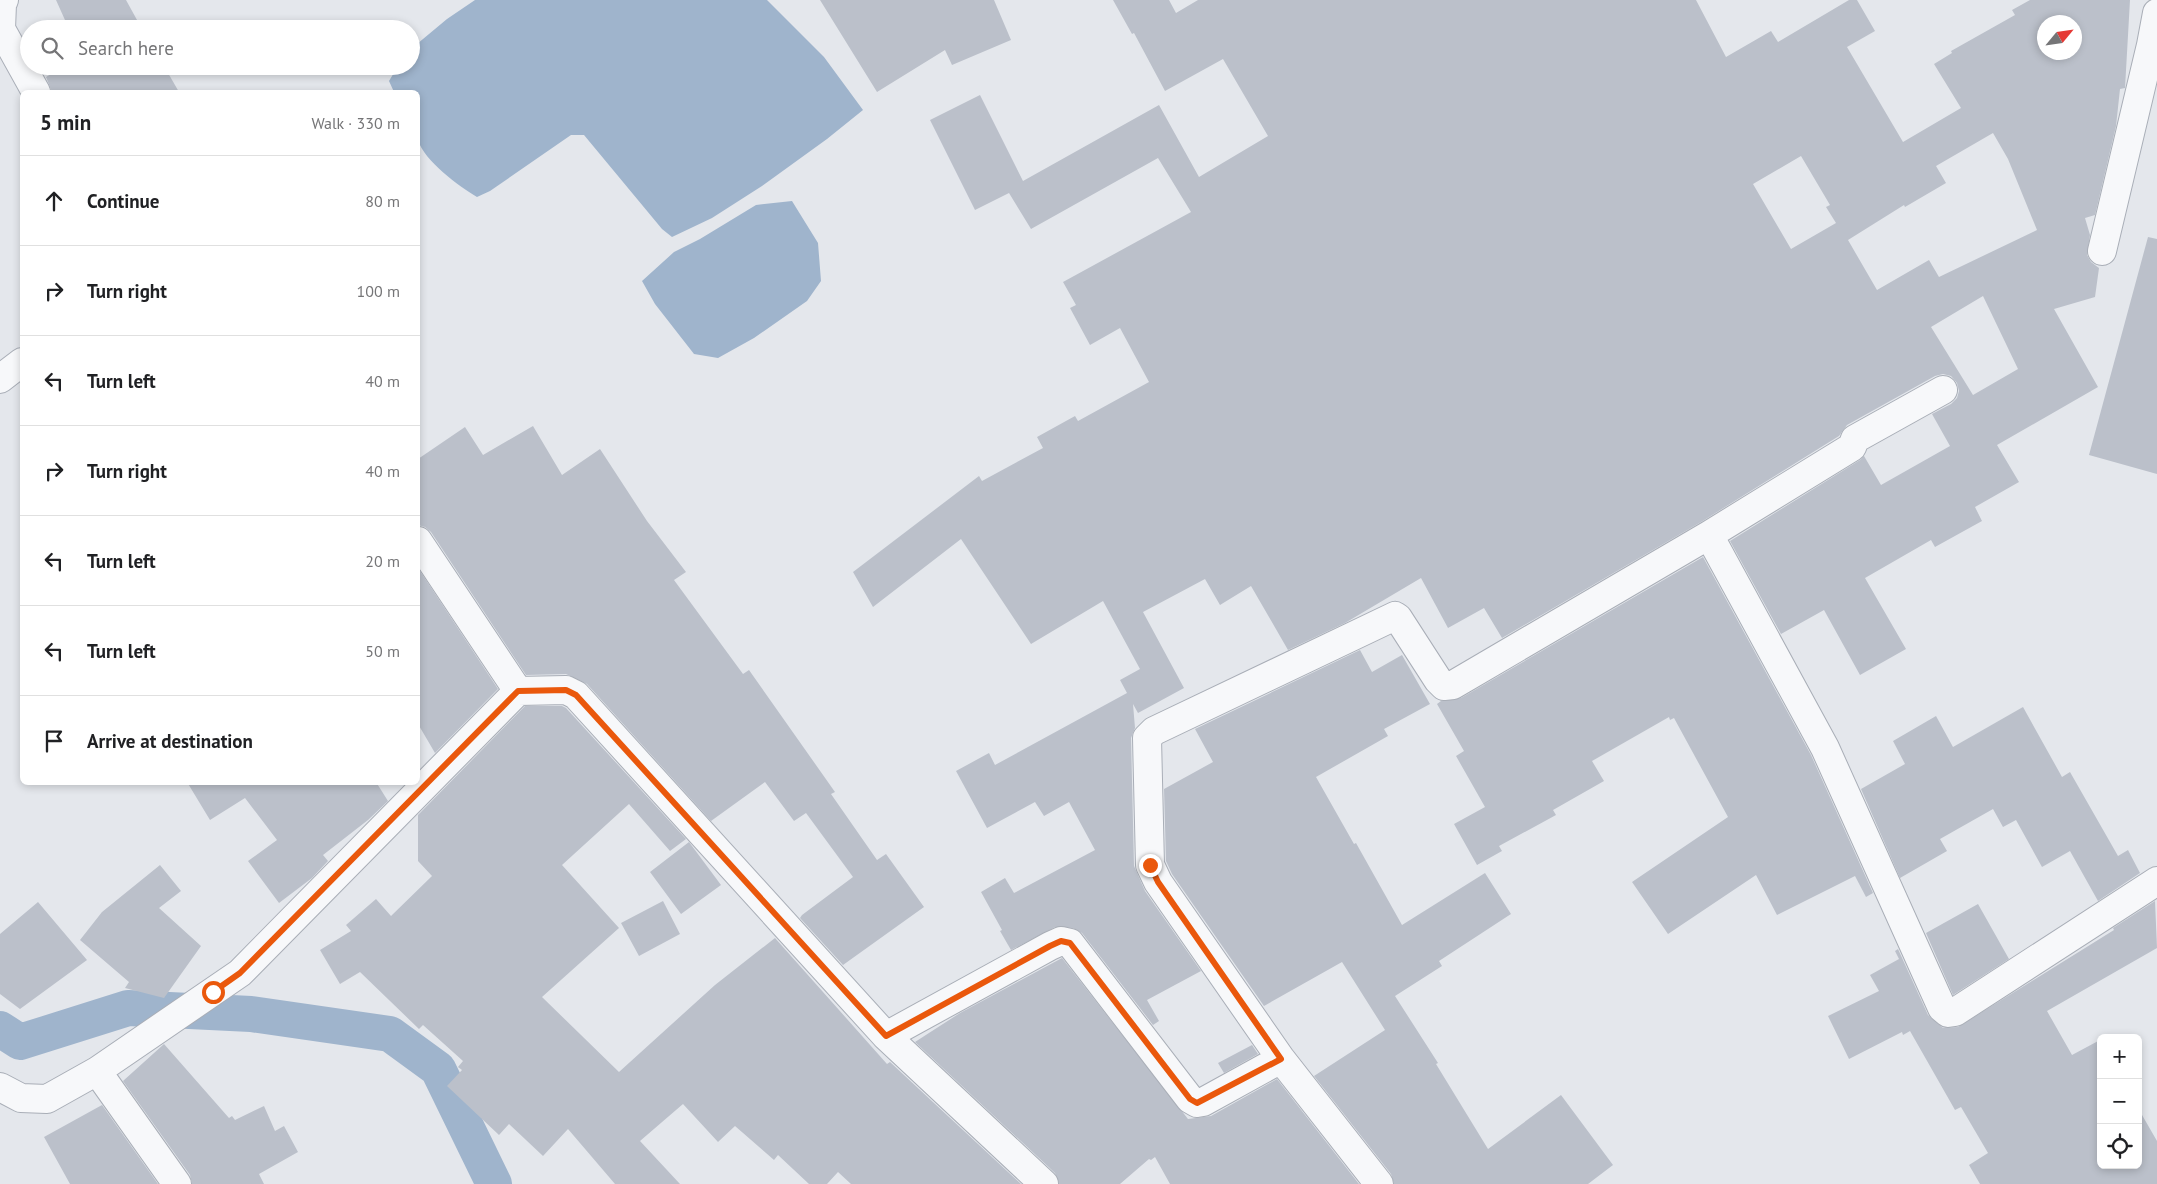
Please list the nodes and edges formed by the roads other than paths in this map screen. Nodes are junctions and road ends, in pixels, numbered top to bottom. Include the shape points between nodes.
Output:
1 (4, 0) edge
2 (2157, 13) edge
3 (20, 64) edge
4 (26, 75) edge
5 (35, 90) edge
6 (2102, 251) dead end
7 (20, 364) edge
8 (0, 379) edge
9 (1943, 390) dead end
10 (1709, 535) junction
11 (420, 544) edge
12 (518, 691) junction
13 (2157, 881) edge
14 (886, 1036) junction
15 (1281, 1059) junction
16 (97, 1071) junction
17 (0, 1087) edge
18 (177, 1184) edge
19 (1044, 1184) edge
20 (1379, 1184) edge

1 - 3 street via 1,30
2 - 6 street
4 - 5 street
7 - 8 street
9 - 10 street via 1855,439 1852,447
10 - 13 street via 1825,748 1942,1008 1948,1013 1955,1012
10 - 15 street via 1453,685 1444,686 1438,680 1395,616 1154,731 1147,738 1150,865 1158,882
11 - 12 street
12 - 14 street via 566,690 576,695
12 - 16 street via 240,973
14 - 15 street via 1061,941 1070,943 1190,1099 1197,1103
14 - 19 street
15 - 20 street
16 - 17 street via 48,1099 21,1098
16 - 18 street

